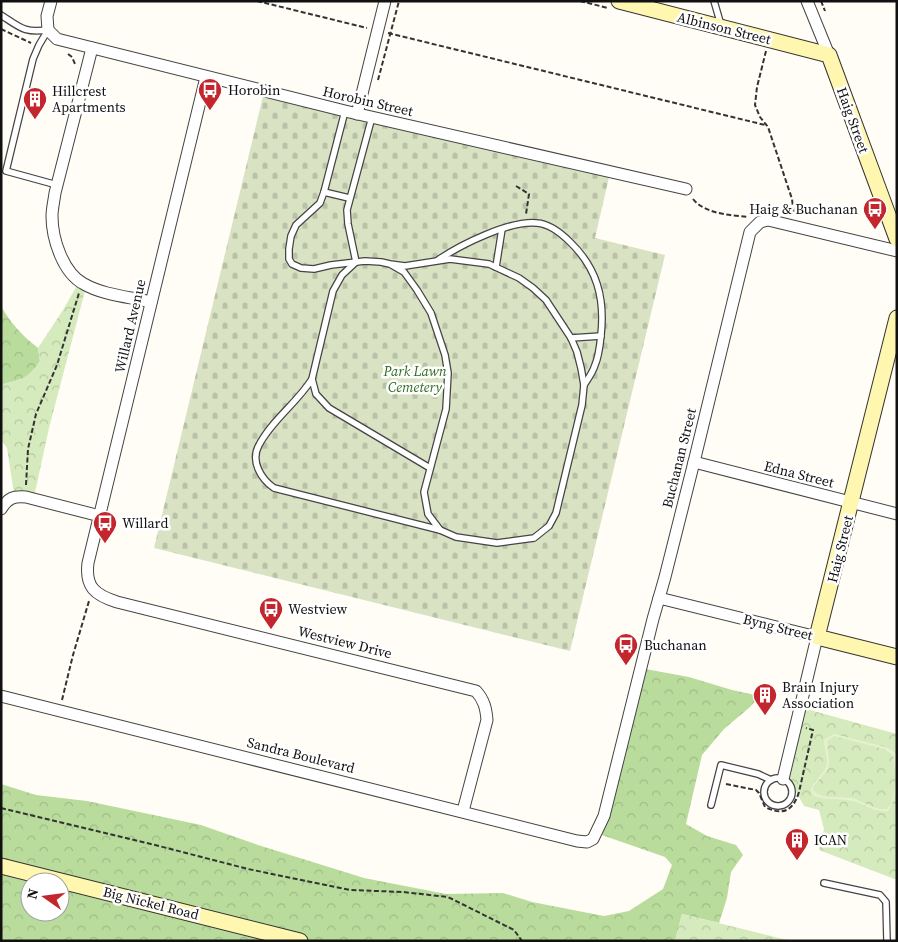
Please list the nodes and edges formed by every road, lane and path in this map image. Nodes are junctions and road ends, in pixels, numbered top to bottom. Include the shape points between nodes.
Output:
1 (51, 1) edge
2 (257, 1) edge
3 (385, 1) edge
4 (399, 1) edge
5 (619, 1) edge
6 (714, 1) edge
7 (807, 1) edge
8 (1, 15) edge
9 (722, 27) junction
10 (48, 30) junction
11 (378, 30) junction
12 (391, 34) junction
13 (769, 40) junction
14 (92, 48) junction
15 (829, 55) junction
16 (206, 77) junction
17 (377, 84) dead end
18 (345, 111) junction
19 (357, 114) junction
20 (372, 117) junction
21 (765, 125) junction
22 (57, 185) junction
23 (516, 186) dead end
24 (686, 189) joint
25 (324, 192) junction
26 (349, 198) junction
27 (760, 222) junction
28 (525, 224) junction
29 (796, 227) junction
30 (502, 229) junction
31 (897, 239) edge
32 (897, 251) edge
33 (436, 261) junction
34 (356, 262) junction
35 (390, 264) junction
36 (496, 267) junction
37 (82, 284) junction
38 (151, 302) junction
39 (897, 318) edge
40 (601, 336) junction
41 (571, 338) junction
42 (312, 379) junction
43 (584, 385) junction
44 (694, 462) junction
45 (430, 468) junction
46 (26, 497) junction
47 (852, 503) junction
48 (1, 509) edge
49 (897, 514) edge
50 (100, 516) junction
51 (440, 530) junction
52 (92, 588) junction
53 (659, 598) junction
54 (817, 637) junction
55 (897, 657) edge
56 (1, 696) edge
57 (59, 710) junction
58 (784, 779) junction
59 (771, 780) junction
60 (711, 805) dead end
61 (1, 808) edge
62 (463, 811) junction
63 (593, 840) joint
64 (1, 866) edge
65 (824, 883) dead end
66 (300, 941) edge
67 (522, 941) edge
68 (888, 941) edge

1 - 10 street
2 - 11 path
3 - 11 street
4 - 12 path
5 - 9 street, Albinson Street
6 - 9 lane
7 - 15 street, Haig Street
8 - 10 lane via 31,32
9 - 13 street, Albinson Street
10 - 14 street, Horobin Street via 57,39
10 - 22 lane via 33,59 6,171
11 - 12 path
11 - 19 street
12 - 17 path
12 - 21 path
13 - 15 street, Albinson Street
13 - 21 path via 755,98 756,110
14 - 16 street, Horobin Street
14 - 22 street
15 - 31 street, Haig Street
16 - 18 street, Horobin Street
16 - 38 street, Willard Avenue
18 - 19 street, Horobin Street
18 - 25 lane
19 - 20 street, Horobin Street
20 - 24 street, Horobin Street
20 - 26 lane
21 - 29 path via 792,199
22 - 37 street via 52,217 55,239 70,272
23 - 28 path via 529,194
24 - 27 path via 698,206
25 - 26 lane
25 - 34 lane via 320,203 296,225 291,236 290,260 301,268 314,269
26 - 34 lane via 348,224
27 - 29 street via 768,220
27 - 44 street, Buchanan Street via 750,232
28 - 30 lane
28 - 40 lane via 538,223 552,228 581,252 601,295
29 - 32 street
30 - 33 lane
30 - 36 lane
33 - 35 lane via 405,266
33 - 36 lane via 450,259
34 - 35 lane
34 - 42 lane via 342,275 333,291
35 - 45 lane via 404,272 431,314 445,354 448,373 446,409
36 - 41 lane via 519,278 546,300
37 - 38 street
37 - 46 path via 57,365 36,414 28,449
38 - 50 street, Willard Avenue
39 - 47 street, Haig Street
40 - 41 lane
40 - 43 lane via 595,366
41 - 43 lane
42 - 45 lane via 316,394 329,408
42 - 51 lane via 304,393 258,446 257,465 266,482 274,488
43 - 51 lane via 556,514 549,526 534,538 497,543 456,538
44 - 47 street, Edna Street
44 - 53 street, Buchanan Street
45 - 51 lane via 424,492 428,514
46 - 48 street via 14,496
46 - 50 street
47 - 49 street, Edna Street
47 - 54 street, Haig Street
50 - 52 street, Willard Avenue via 88,563 87,573
52 - 57 path
52 - 62 street, Westview Drive via 117,602 476,691 486,708 487,720
53 - 54 street, Byng Street
53 - 63 street, Buchanan Street via 604,816
54 - 55 street, Byng Street
54 - 58 street, Haig Street
56 - 57 street, Sandra Boulevard
57 - 62 street, Sandra Boulevard
58 - 59 lane
58 - 59 lane via 792,793 786,803 776,805 765,797 766,785
59 - 60 lane via 721,765
61 - 67 path via 248,869 350,890 448,897 514,930
62 - 63 street, Sandra Boulevard via 577,841
64 - 66 street, Big Nickel Road
65 - 68 lane via 880,895 886,902

